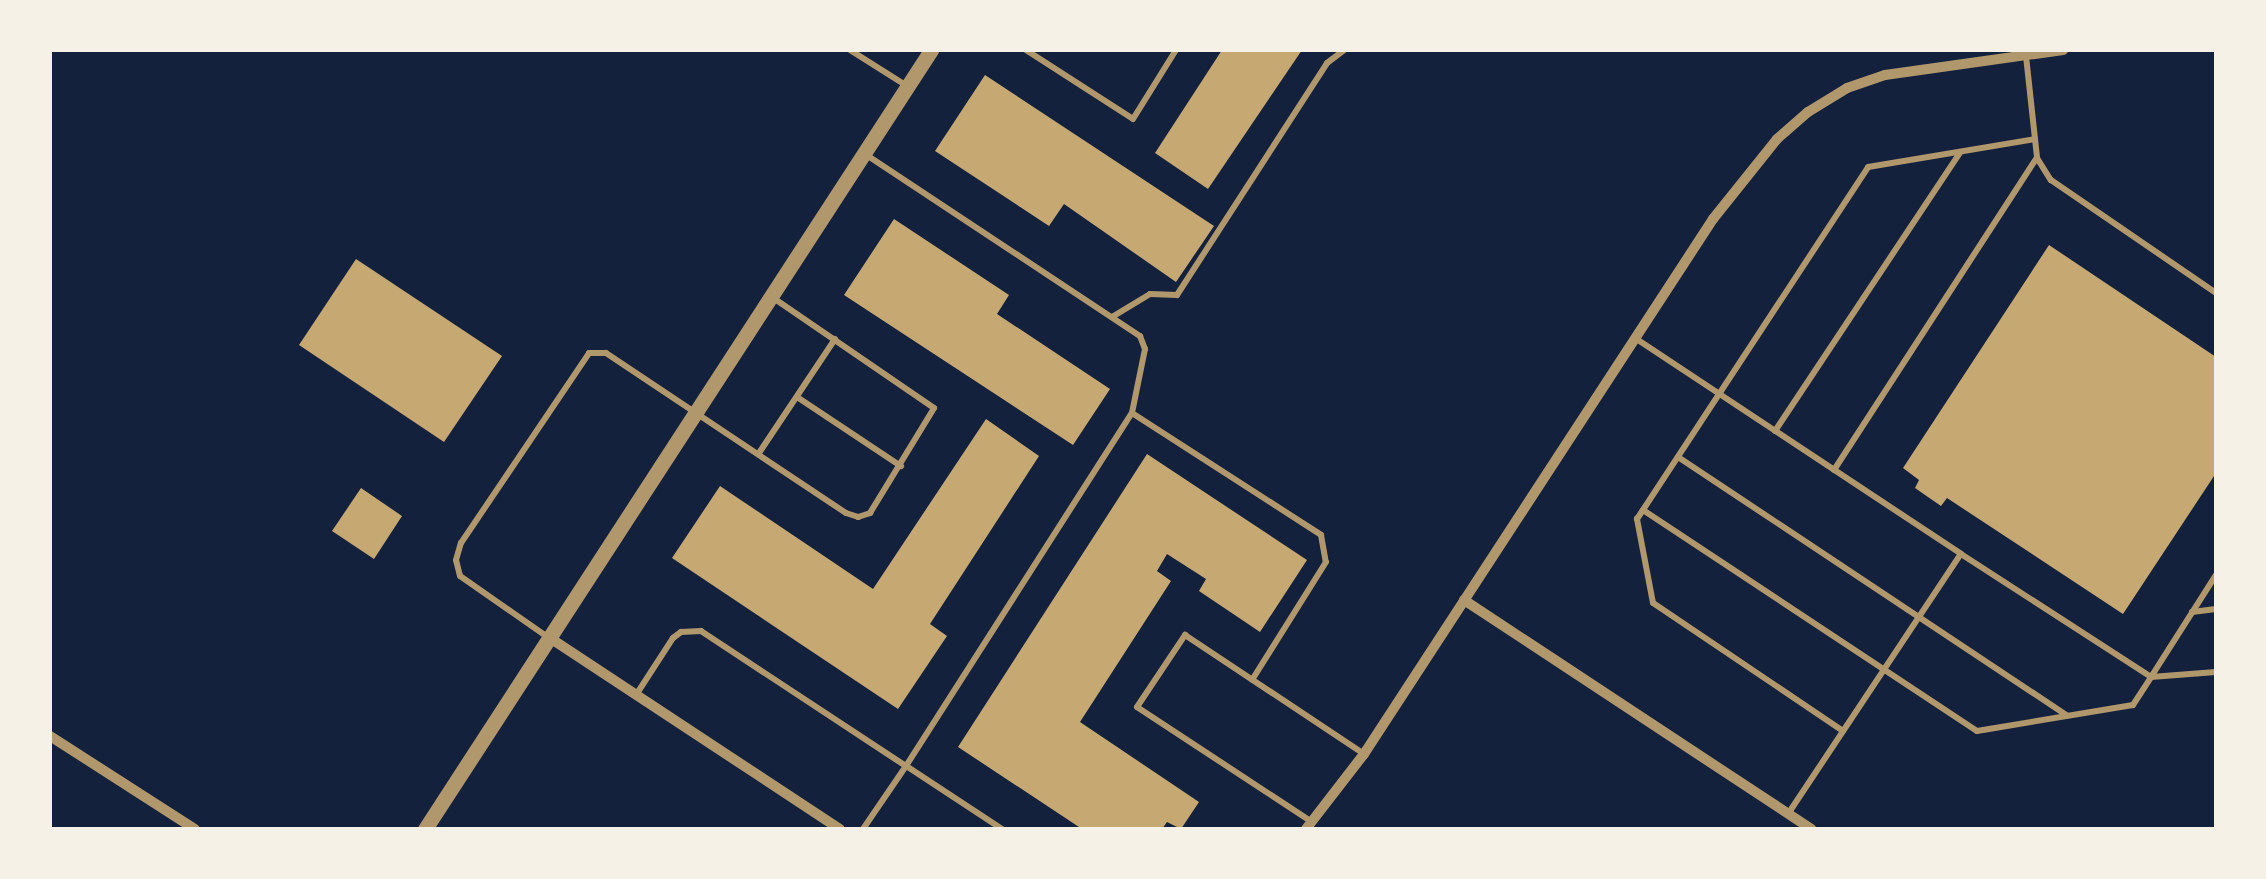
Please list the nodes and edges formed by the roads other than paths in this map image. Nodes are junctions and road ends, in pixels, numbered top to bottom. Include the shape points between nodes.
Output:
1 (850, 50) edge
2 (931, 50) edge
3 (1026, 50) edge
4 (1176, 50) edge
5 (1344, 50) edge
6 (2063, 50) edge
7 (2026, 55) junction
8 (908, 87) junction
9 (2035, 139) junction
10 (1961, 152) junction
11 (864, 153) junction
12 (2038, 158) junction
13 (2216, 293) edge
14 (772, 297) junction
15 (1112, 317) junction
16 (1636, 338) junction
17 (835, 339) junction
18 (1719, 394) junction
19 (797, 397) junction
20 (698, 411) junction
21 (1132, 413) junction
22 (1775, 431) junction
23 (759, 453) junction
24 (1678, 457) junction
25 (901, 466) junction
26 (1834, 470) junction
27 (1642, 510) junction
28 (1962, 554) junction
29 (2216, 575) edge
30 (1464, 600) junction
31 (2216, 609) edge
32 (2192, 612) junction
33 (1919, 618) junction
34 (550, 638) junction
35 (1883, 671) junction
36 (2216, 672) edge
37 (2150, 677) junction
38 (1252, 680) junction
39 (636, 696) junction
40 (2068, 716) junction
41 (1843, 731) junction
42 (50, 736) edge
43 (1364, 754) junction
44 (906, 766) junction
45 (1788, 814) junction
46 (1310, 826) edge
47 (195, 829) edge
48 (426, 829) edge
49 (840, 829) edge
50 (863, 829) edge
51 (1002, 829) edge
52 (1811, 829) edge

1 - 8 lane
2 - 8 street
3 - 4 lane via 1132,119
5 - 15 lane via 1326,63 1177,295 1150,294
6 - 7 street
7 - 9 lane
7 - 16 street via 1886,75 1808,112 1743,177
8 - 11 street
9 - 10 lane
9 - 12 lane
10 - 18 lane via 1868,167
10 - 22 lane
11 - 14 street
11 - 15 lane
12 - 13 lane via 2051,180
12 - 26 lane
14 - 17 lane
14 - 20 street
15 - 21 lane via 1140,336 1144,349
16 - 18 lane
16 - 30 street
17 - 19 lane
17 - 25 lane via 934,408
18 - 22 lane
18 - 24 lane
19 - 23 lane
19 - 25 lane
20 - 23 lane
20 - 34 street
20 - 34 lane via 606,354 589,353 461,543 460,576
21 - 38 lane via 1320,535 1326,562
21 - 44 lane
22 - 26 lane
23 - 25 lane via 858,517 870,513
24 - 27 lane
24 - 33 lane
26 - 28 lane
27 - 35 lane
27 - 41 lane via 1637,519 1653,602
28 - 33 lane
28 - 37 lane
29 - 32 lane
30 - 43 street
30 - 45 street
31 - 32 lane
32 - 37 lane
33 - 35 lane
33 - 40 lane
34 - 39 street
34 - 48 street
35 - 40 lane via 1977,732
35 - 41 lane
36 - 37 lane
37 - 40 lane via 2133,705
38 - 43 lane
38 - 46 lane via 1185,635 1137,706
39 - 44 lane via 673,638 702,631
39 - 49 street
41 - 45 lane
42 - 47 street
43 - 46 street
44 - 50 lane
44 - 51 lane
45 - 52 street

